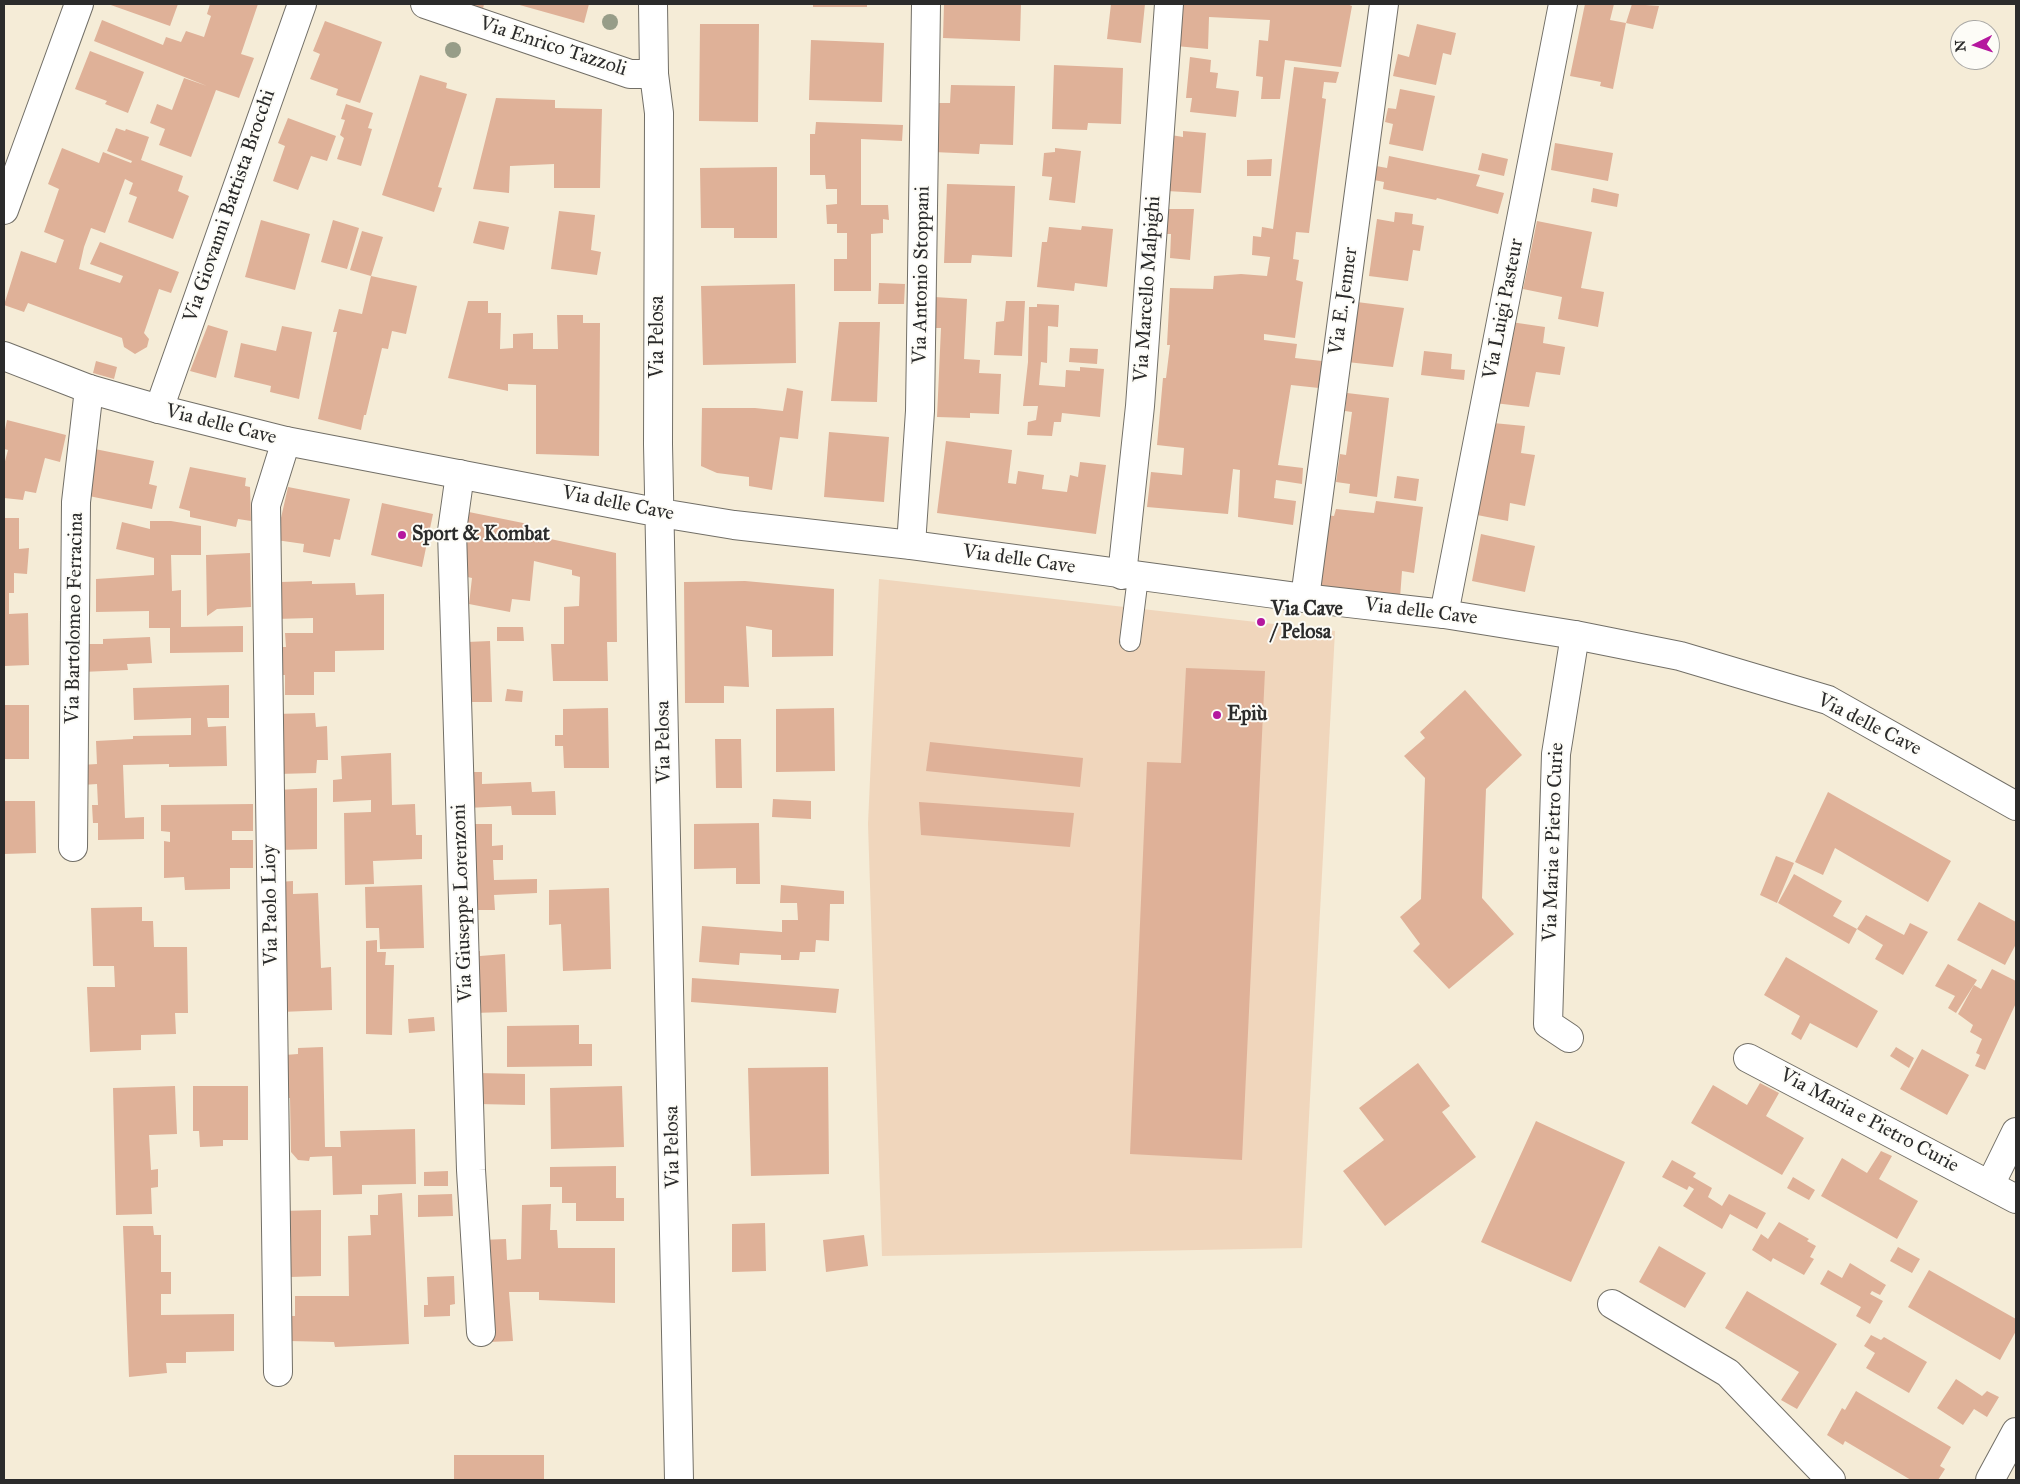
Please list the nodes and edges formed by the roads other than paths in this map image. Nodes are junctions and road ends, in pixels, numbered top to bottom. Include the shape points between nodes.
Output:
1 (80, 4) edge
2 (302, 4) edge
3 (425, 4) edge
4 (653, 4) edge
5 (926, 4) edge
6 (1169, 4) edge
7 (1384, 4) edge
8 (1563, 4) edge
9 (654, 74) junction
10 (4, 210) edge
11 (4, 356) edge
12 (89, 389) junction
13 (159, 409) junction
14 (286, 441) junction
15 (460, 474) junction
16 (661, 513) junction
17 (911, 545) junction
18 (1130, 576) junction
19 (1305, 598) junction
20 (1444, 614) junction
21 (1575, 635) junction
22 (1130, 642) dead end
23 (2016, 806) edge
24 (73, 847) dead end
25 (1569, 1038) dead end
26 (1748, 1058) dead end
27 (2016, 1132) edge
28 (1990, 1184) junction
29 (2016, 1199) edge
30 (1612, 1304) dead end
31 (482, 1332) dead end
32 (278, 1372) dead end
33 (2016, 1432) edge
34 (679, 1480) edge
35 (1831, 1480) edge
36 (1990, 1480) edge

1 - 10 street
2 - 13 street, Via Giovanni Battista Brocchi
3 - 9 street, Via Enrico Tazzoli via 630,74
4 - 9 street, Via Pelosa
5 - 17 street, Via Antonio Stoppani via 920,411
6 - 18 street, Via Marcello Malpighi
7 - 19 street, Via E. Jenner
8 - 20 street, Via Luigi Pasteur
9 - 16 street, Via Pelosa via 658,113
11 - 12 street, Via delle Cave
12 - 13 street, Via delle Cave
12 - 24 street, Via Bartolomeo Ferracina via 76,502
13 - 14 street, Via delle Cave
14 - 15 street, Via delle Cave
14 - 32 street, Via Paolo Lioy via 266,505
15 - 16 street, Via delle Cave
15 - 31 street, Via Giuseppe Lorenzoni via 452,531 471,1170
16 - 17 street, Via delle Cave via 734,525
16 - 34 street, Via Pelosa
17 - 18 street, Via delle Cave
18 - 19 street, Via delle Cave
18 - 22 lane
19 - 20 street, Via delle Cave
20 - 21 street, Via delle Cave
21 - 23 street, Via delle Cave via 1680,656 1828,700
21 - 25 street, Via Maria e Pietro Curie via 1556,754 1548,1024
26 - 28 street, Via Maria e Pietro Curie
27 - 28 street
28 - 29 street, Via Maria e Pietro Curie
30 - 35 street via 1728,1373
33 - 36 street

